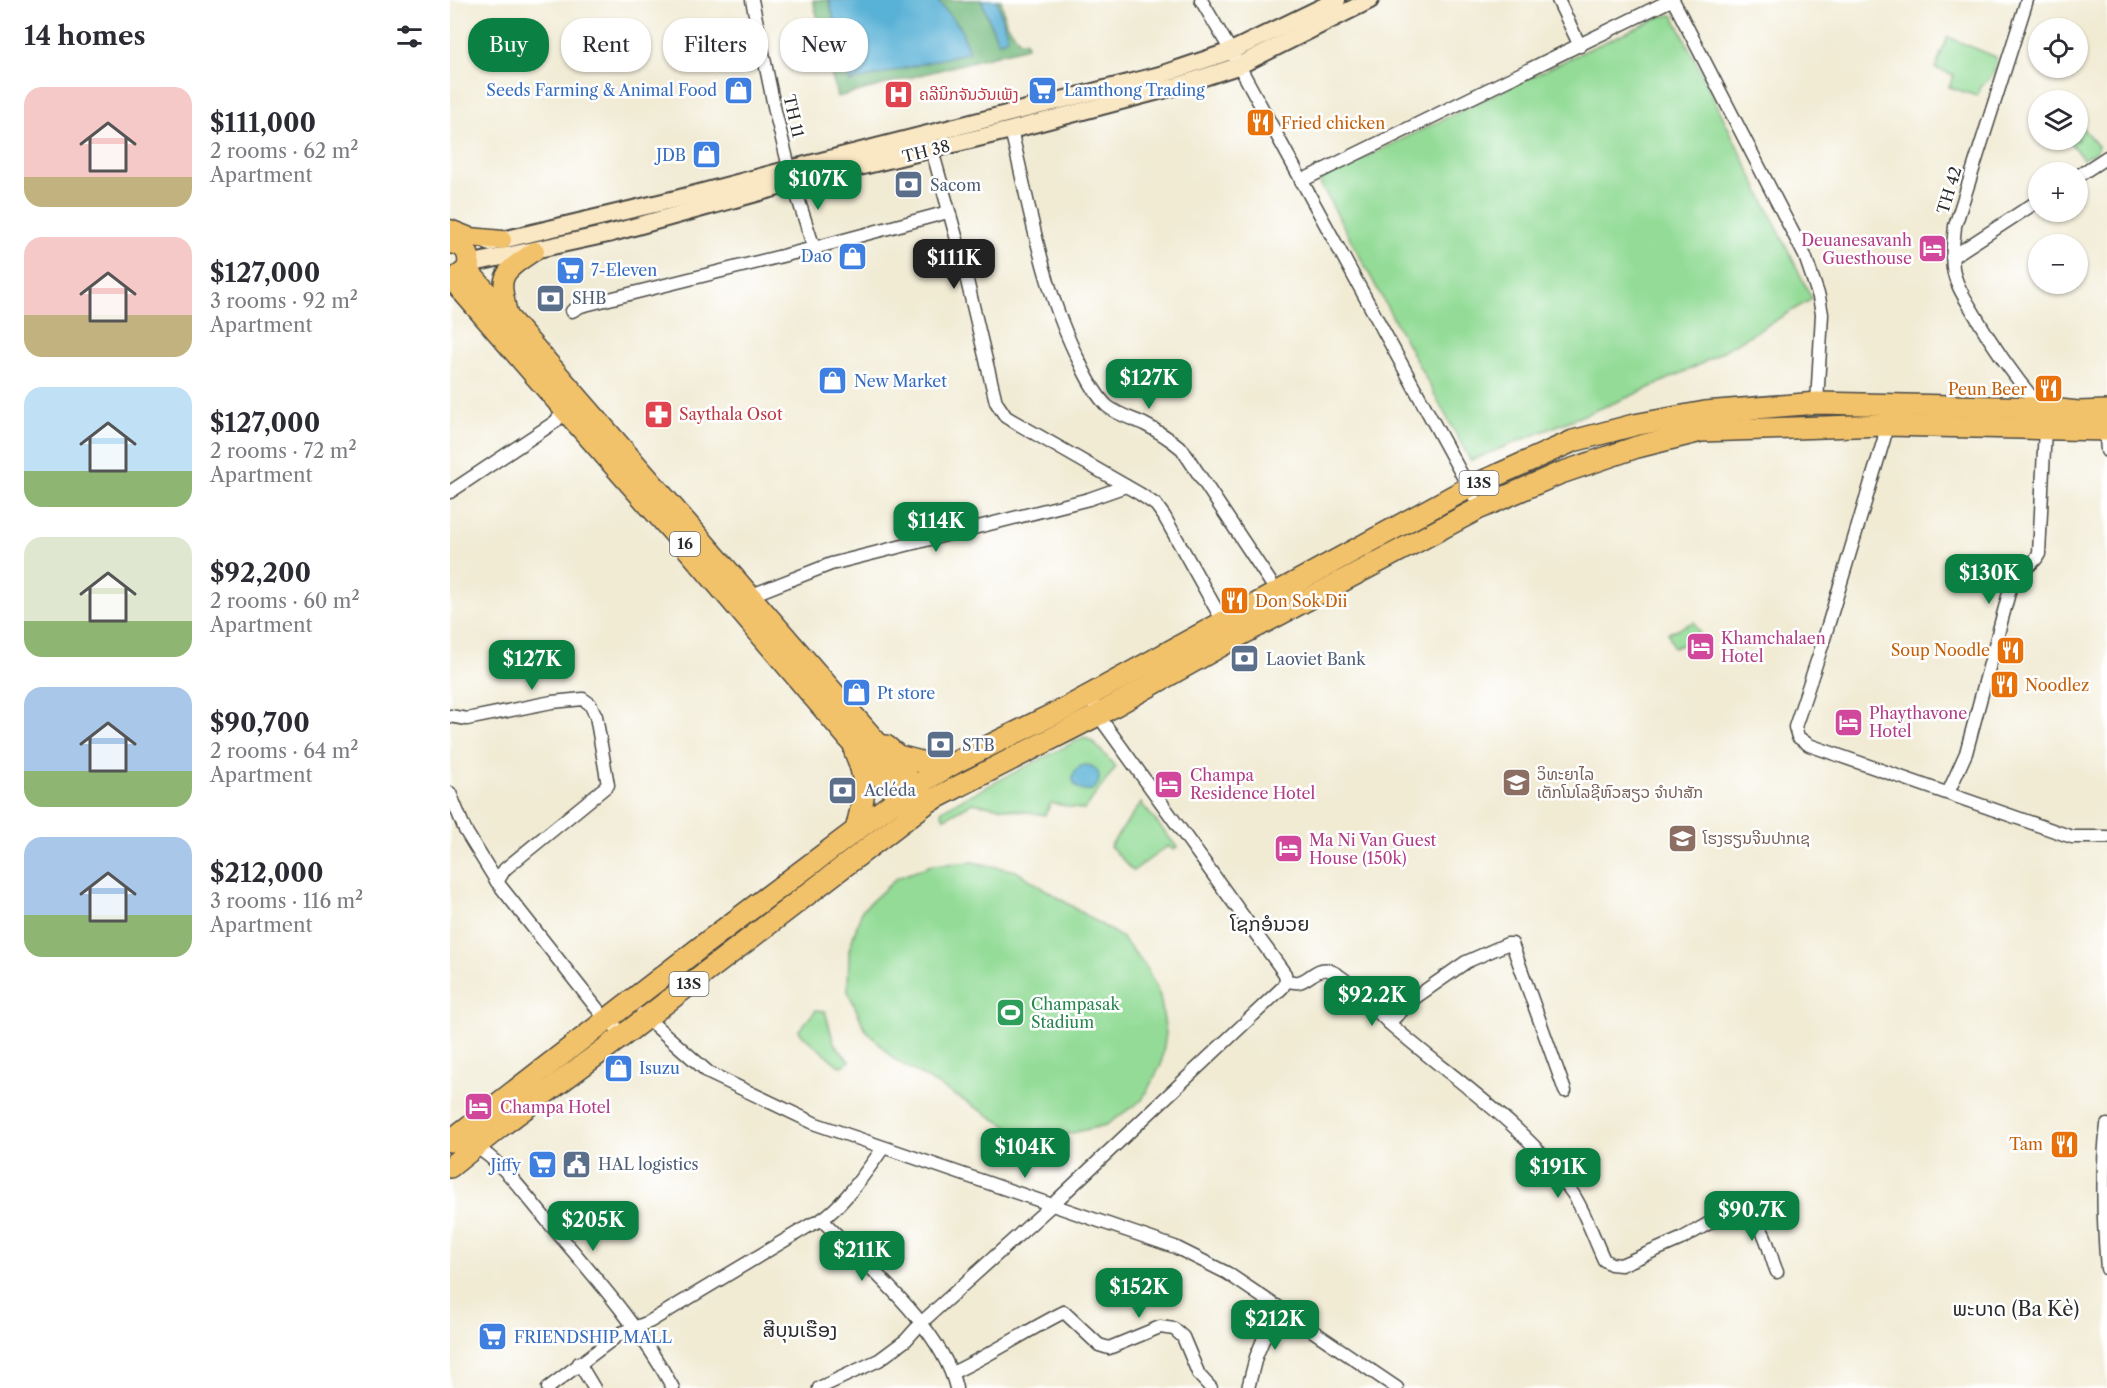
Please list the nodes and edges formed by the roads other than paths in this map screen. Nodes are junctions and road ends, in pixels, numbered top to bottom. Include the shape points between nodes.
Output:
1 (752, 0) edge
2 (1201, 0) edge
3 (1337, 0) edge
4 (1370, 0) edge
5 (1558, 0) edge
6 (1672, 0) edge
7 (2027, 0) edge
8 (1580, 46) junction
9 (1235, 58) junction
10 (1011, 130) junction
11 (932, 150) junction
12 (2107, 157) edge
13 (2088, 169) edge
14 (792, 176) junction
15 (1301, 181) junction
16 (2028, 208) edge
17 (948, 212) junction
18 (450, 229) edge
19 (502, 240) junction
20 (814, 248) junction
21 (535, 251) junction
22 (1952, 257) junction
23 (459, 264) edge
24 (572, 311) dead end
25 (509, 319) junction
26 (1817, 403) junction
27 (1886, 404) junction
28 (571, 405) junction
29 (2043, 418) junction
30 (1886, 425) junction
31 (2106, 427) edge
32 (1126, 486) junction
33 (1468, 488) junction
34 (450, 492) edge
35 (1480, 508) junction
36 (1277, 592) junction
37 (742, 599) junction
38 (1228, 631) junction
39 (1089, 694) junction
40 (1098, 715) junction
41 (450, 716) edge
42 (856, 732) junction
43 (956, 762) junction
44 (450, 793) edge
45 (1948, 793) junction
46 (914, 800) junction
47 (856, 830) junction
48 (2107, 837) edge
49 (497, 882) junction
50 (1286, 981) junction
51 (632, 1000) junction
52 (645, 1018) junction
53 (606, 1020) junction
54 (1389, 1023) junction
55 (625, 1034) junction
56 (1565, 1091) dead end
57 (2107, 1125) edge
58 (452, 1135) edge
59 (476, 1147) junction
60 (883, 1148) junction
61 (450, 1167) edge
62 (1053, 1204) junction
63 (823, 1221) junction
64 (2107, 1269) edge
65 (1777, 1272) dead end
66 (1276, 1306) junction
67 (922, 1322) junction
68 (636, 1328) junction
69 (579, 1363) junction
70 (952, 1374) junction
71 (548, 1388) edge
72 (594, 1388) edge
73 (673, 1388) edge
74 (820, 1388) edge
75 (956, 1388) edge
76 (1211, 1388) edge
77 (1248, 1388) edge
78 (1397, 1388) edge

1 - 14 street, TH 11
2 - 9 street
3 - 9 street, TH 38
4 - 9 street, TH 38
5 - 8 street
6 - 8 street
6 - 26 street via 1805,256 1822,314
7 - 22 street, TH 42 via 1955,226
8 - 15 street
9 - 10 street, TH 38 via 1174,87
9 - 14 street, TH 38
9 - 15 street
10 - 11 street, TH 38
10 - 36 street via 1053,304 1095,392 1108,406 1182,449
11 - 14 street, TH 38
11 - 17 street
12 - 13 street
14 - 19 street, TH 38
14 - 20 street, TH 11
14 - 21 street, TH 38 via 608,234
15 - 33 street
16 - 22 street
17 - 20 street
17 - 32 street via 996,402 1006,417
18 - 19 main road via 470,237
19 - 23 street, TH 38
20 - 24 street
21 - 23 street, TH 38
21 - 25 main road via 510,267 504,276 502,287
22 - 29 street, TH 42 via 1959,286 1986,336
23 - 25 highway, 16
23 - 28 highway, 16
25 - 28 highway, 16
26 - 27 highway, 13S
26 - 33 highway, 13S via 1705,412 1634,425 1573,441
27 - 29 highway, 13S
27 - 30 street
28 - 34 street via 555,422
28 - 37 highway, 16
29 - 30 highway, 13S
29 - 31 highway, 13S via 2079,412
29 - 45 street via 2039,554 2010,589 1966,753
30 - 35 highway, 13S via 1701,430 1558,474
30 - 45 street via 1795,727 1809,745
32 - 37 street via 1089,499 831,564
32 - 38 street via 1156,505 1164,516
33 - 35 street
33 - 36 highway, 13S
35 - 38 highway, 13S
36 - 38 highway, 13S
37 - 42 highway, 16
38 - 39 highway, 13S
38 - 40 highway, 13S
39 - 40 street
39 - 43 highway, 13S
40 - 46 highway, 13S
40 - 50 street via 1285,974
41 - 49 street via 467,719 583,699 596,716 608,784 505,869
42 - 43 highway via 898,756 933,765
42 - 46 highway, 16
42 - 47 highway via 865,792
43 - 46 highway, 13S
44 - 49 street via 465,830
45 - 48 street via 2072,837
46 - 47 highway, 13S
46 - 52 highway, 13S
47 - 51 highway, 13S
49 - 53 street
50 - 54 street via 1299,982 1319,971 1329,971 1345,980
50 - 62 street
51 - 52 street
51 - 53 highway, 13S
52 - 55 highway, 13S
52 - 60 street via 709,1073 816,1124
53 - 55 street
53 - 58 highway, 13S
54 - 56 street via 1416,997 1466,962 1512,944
54 - 65 street via 1536,1148 1574,1196 1604,1260 1621,1265 1720,1217 1752,1219 1765,1233
55 - 59 highway, 13S
57 - 64 street via 2102,1164
58 - 59 street
59 - 61 highway, 13S
59 - 68 street via 495,1160
60 - 62 street
60 - 63 street
62 - 66 street via 1175,1247 1227,1273
62 - 67 street
63 - 67 street
63 - 68 street
66 - 77 street
66 - 78 street
67 - 70 street
67 - 74 street via 879,1360
68 - 69 street via 621,1333
68 - 73 street
69 - 71 street
69 - 72 street
70 - 75 street
70 - 76 street via 1064,1312 1099,1345 1109,1348 1160,1327 1174,1329 1183,1337 1199,1375

